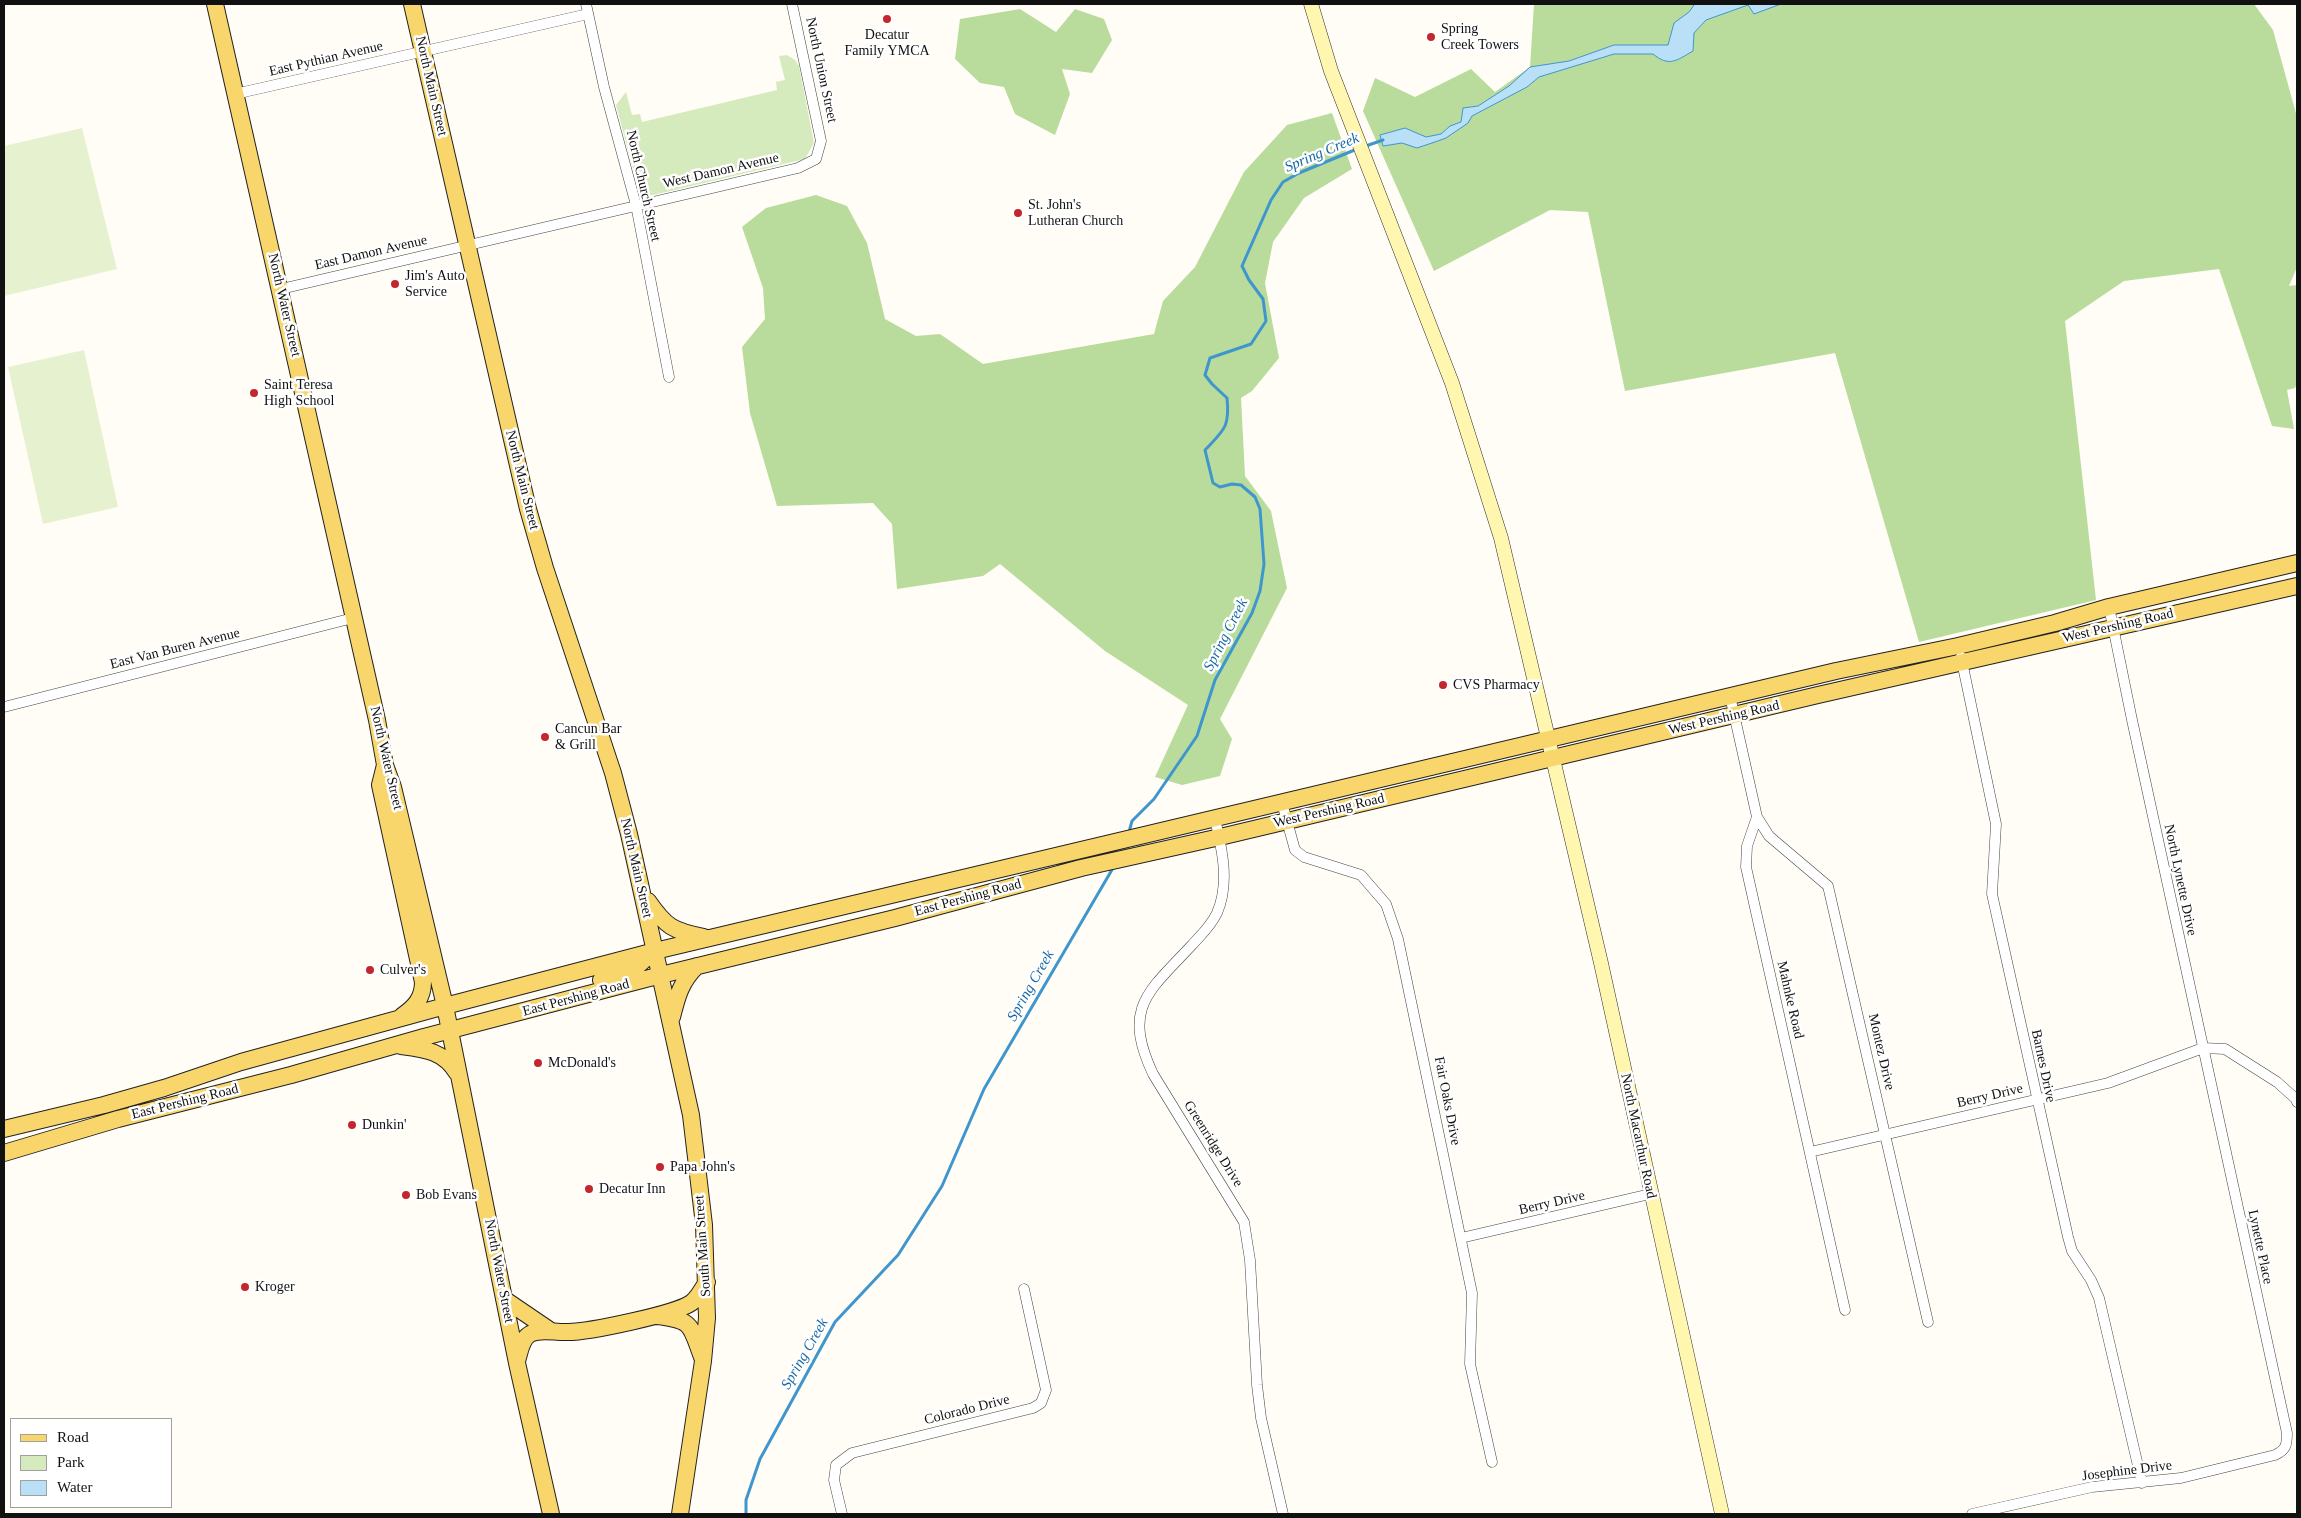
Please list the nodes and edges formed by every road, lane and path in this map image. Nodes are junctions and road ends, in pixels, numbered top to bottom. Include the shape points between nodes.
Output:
1 (215, 4) edge
2 (412, 4) edge
3 (586, 4) edge
4 (792, 4) edge
5 (1310, 4) edge
6 (588, 14) junction
7 (423, 51) junction
8 (235, 94) junction
9 (821, 141) joint
10 (636, 205) junction
11 (467, 244) junction
12 (281, 289) junction
13 (669, 377) dead end
14 (2297, 563) edge
15 (2297, 586) edge
16 (2109, 607) junction
17 (353, 618) junction
18 (2112, 627) junction
19 (1958, 646) junction
20 (1913, 654) junction
21 (1962, 662) junction
22 (1818, 695) junction
23 (1730, 696) junction
24 (4, 707) edge
25 (1734, 715) junction
26 (1549, 740) junction
27 (1554, 758) junction
28 (385, 764) junction
29 (1282, 803) junction
30 (1757, 817) junction
31 (1215, 819) junction
32 (1287, 821) junction
33 (1220, 837) junction
34 (1150, 852) joint
35 (643, 893) junction
36 (709, 938) junction
37 (655, 951) junction
38 (697, 966) junction
39 (660, 975) junction
40 (581, 996) junction
41 (445, 1006) junction
42 (399, 1018) junction
43 (671, 1022) junction
44 (450, 1030) junction
45 (394, 1045) junction
46 (2202, 1048) junction
47 (460, 1077) junction
48 (2037, 1099) junction
49 (2297, 1100) edge
50 (4, 1129) edge
51 (1886, 1135) junction
52 (4, 1152) edge
53 (1810, 1152) junction
54 (1650, 1194) junction
55 (1460, 1238) junction
56 (707, 1282) junction
57 (1024, 1289) dead end
58 (504, 1299) junction
59 (1845, 1310) dead end
60 (653, 1316) junction
61 (1928, 1322) dead end
62 (551, 1331) junction
63 (703, 1361) junction
64 (517, 1363) junction
65 (2283, 1451) joint
66 (1492, 1462) dead end
67 (2142, 1482) junction
68 (551, 1514) edge
69 (680, 1514) edge
70 (842, 1514) edge
71 (1283, 1514) edge
72 (1722, 1514) edge
73 (1972, 1514) edge

1 - 8 main road, North Water Street
2 - 7 main road, North Main Street
3 - 6 street, North Church Street
4 - 9 street, North Union Street
5 - 26 street, North Macarthur Road via 1340,94 1472,442 1512,579
6 - 7 street, East Pythian Avenue
6 - 10 street, North Church Street
7 - 8 street, East Pythian Avenue
7 - 11 main road, North Main Street
8 - 12 main road, North Water Street
9 - 10 street, West Damon Avenue via 816,159 798,168
10 - 11 street, West Damon Avenue
10 - 13 street, North Church Street
11 - 12 street, East Damon Avenue
11 - 35 main road, North Main Street via 528,509 613,773
12 - 17 main road, North Water Street
14 - 16 main road, West Pershing Road
15 - 18 main road, West Pershing Road
16 - 18 street, North Lynette Drive
16 - 19 main road, West Pershing Road
17 - 24 street, East Van Buren Avenue
17 - 28 main road, North Water Street
18 - 21 main road, West Pershing Road
18 - 46 street, North Lynette Drive
19 - 20 main road, West Pershing Road
19 - 21 street, Barnes Drive
20 - 22 main road via 1913,661
20 - 23 main road, West Pershing Road
21 - 22 main road, West Pershing Road
21 - 48 street, Barnes Drive via 1996,824 1992,894
22 - 25 main road, West Pershing Road
23 - 25 street
23 - 26 main road, West Pershing Road
25 - 27 main road, West Pershing Road
25 - 30 street
26 - 27 street, North Macarthur Road
26 - 29 main road, West Pershing Road
27 - 32 main road, West Pershing Road
27 - 54 street, North Macarthur Road
28 - 41 main road, North Water Street
28 - 42 main road via 380,785 423,982 423,992 418,1001
29 - 31 main road, West Pershing Road
29 - 32 street, Fair Oaks Drive
30 - 51 street, Montez Drive via 1768,836 1828,886
30 - 53 street, Mahnke Road via 1746,846 1746,867
31 - 33 street, Greenridge Drive
31 - 36 main road, West Pershing Road
32 - 33 main road, West Pershing Road
32 - 55 street, Fair Oaks Drive via 1295,850 1304,857 1361,875 1386,904 1398,940 1419,1031
33 - 34 main road, West Pershing Road
33 - 71 street, Greenridge Drive via 1225,874 1218,911 1211,924 1159,980 1147,998 1140,1011 1139,1031 1144,1055 1153,1074 1244,1222 1250,1260 1261,1418
34 - 38 main road, East Pershing Road
35 - 36 main road via 660,919 671,928
35 - 37 main road, North Main Street
36 - 37 main road, West Pershing Road
37 - 39 main road, South Main Street
37 - 40 main road via 634,969 601,980
37 - 41 main road, West Pershing Road
38 - 39 main road, East Pershing Road
38 - 43 main road via 686,976 680,988
39 - 40 main road, East Pershing Road
39 - 43 main road, South Main Street
40 - 44 main road, East Pershing Road
41 - 42 main road, West Pershing Road
41 - 44 main road, North Water Street
42 - 50 main road, West Pershing Road via 241,1062 149,1092
43 - 56 main road, South Main Street via 691,1115
44 - 45 main road, East Pershing Road
44 - 47 main road, North Water Street
45 - 47 main road via 438,1053 451,1063
45 - 52 main road, East Pershing Road
46 - 48 street, Berry Drive via 2108,1082
46 - 49 street via 2225,1049 2277,1082
46 - 65 street, Lynette Place via 2287,1433
47 - 58 main road, North Water Street
48 - 51 street, Berry Drive
48 - 67 street, Barnes Drive via 2072,1251 2091,1280 2104,1314
51 - 53 street, Berry Drive
51 - 61 street, Montez Drive
53 - 59 street, Mahnke Road
54 - 55 street, Berry Drive
54 - 72 street, North Macarthur Road
55 - 66 street, Fair Oaks Drive via 1472,1293 1470,1364
56 - 60 main road via 690,1304
56 - 63 main road, South Main Street
57 - 70 street, Colorado Drive via 1046,1390 1041,1402 1033,1408 852,1453 836,1465 834,1480
58 - 62 main road
58 - 64 main road, North Water Street
60 - 62 main road via 607,1327
60 - 63 main road via 685,1322 692,1330
62 - 64 main road via 531,1333 524,1339
63 - 69 main road, South Main Street
64 - 68 main road, North Water Street
65 - 67 street, Josephine Drive via 2181,1478
67 - 73 street, Josephine Drive via 2092,1486

